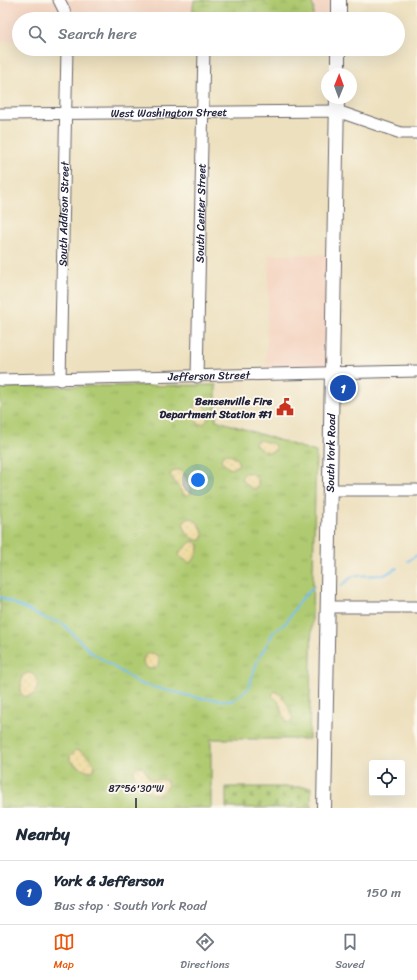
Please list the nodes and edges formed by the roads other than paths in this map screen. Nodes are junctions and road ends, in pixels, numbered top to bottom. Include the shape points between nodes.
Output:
1 (59, 0) edge
2 (339, 0) edge
3 (64, 12) edge
4 (339, 12) edge
5 (67, 56) edge
6 (204, 56) edge
7 (338, 56) edge
8 (338, 68) edge
9 (337, 104) edge
10 (202, 112) junction
11 (0, 114) edge
12 (66, 114) junction
13 (417, 133) edge
14 (417, 371) edge
15 (333, 374) junction
16 (197, 378) junction
17 (0, 380) edge
18 (60, 380) junction
19 (329, 490) junction
20 (417, 490) edge
21 (327, 607) junction
22 (417, 607) edge
23 (324, 808) edge

1 - 3 street
2 - 4 main road
5 - 12 street, South Addison Street
6 - 10 street, South Center Street
7 - 8 main road
9 - 10 street, West Washington Street
9 - 13 street, West Washington Street via 401,133
9 - 15 main road, South York Road
10 - 12 street, West Washington Street
10 - 16 street, South Center Street
11 - 12 street, West Washington Street
12 - 18 street, South Addison Street
14 - 15 street, Jefferson Street
15 - 16 street, Jefferson Street
15 - 19 main road, South York Road
16 - 18 street, Jefferson Street
17 - 18 street, Jefferson Street
19 - 20 street
19 - 21 main road, South York Road
21 - 22 street
21 - 23 main road, South York Road

